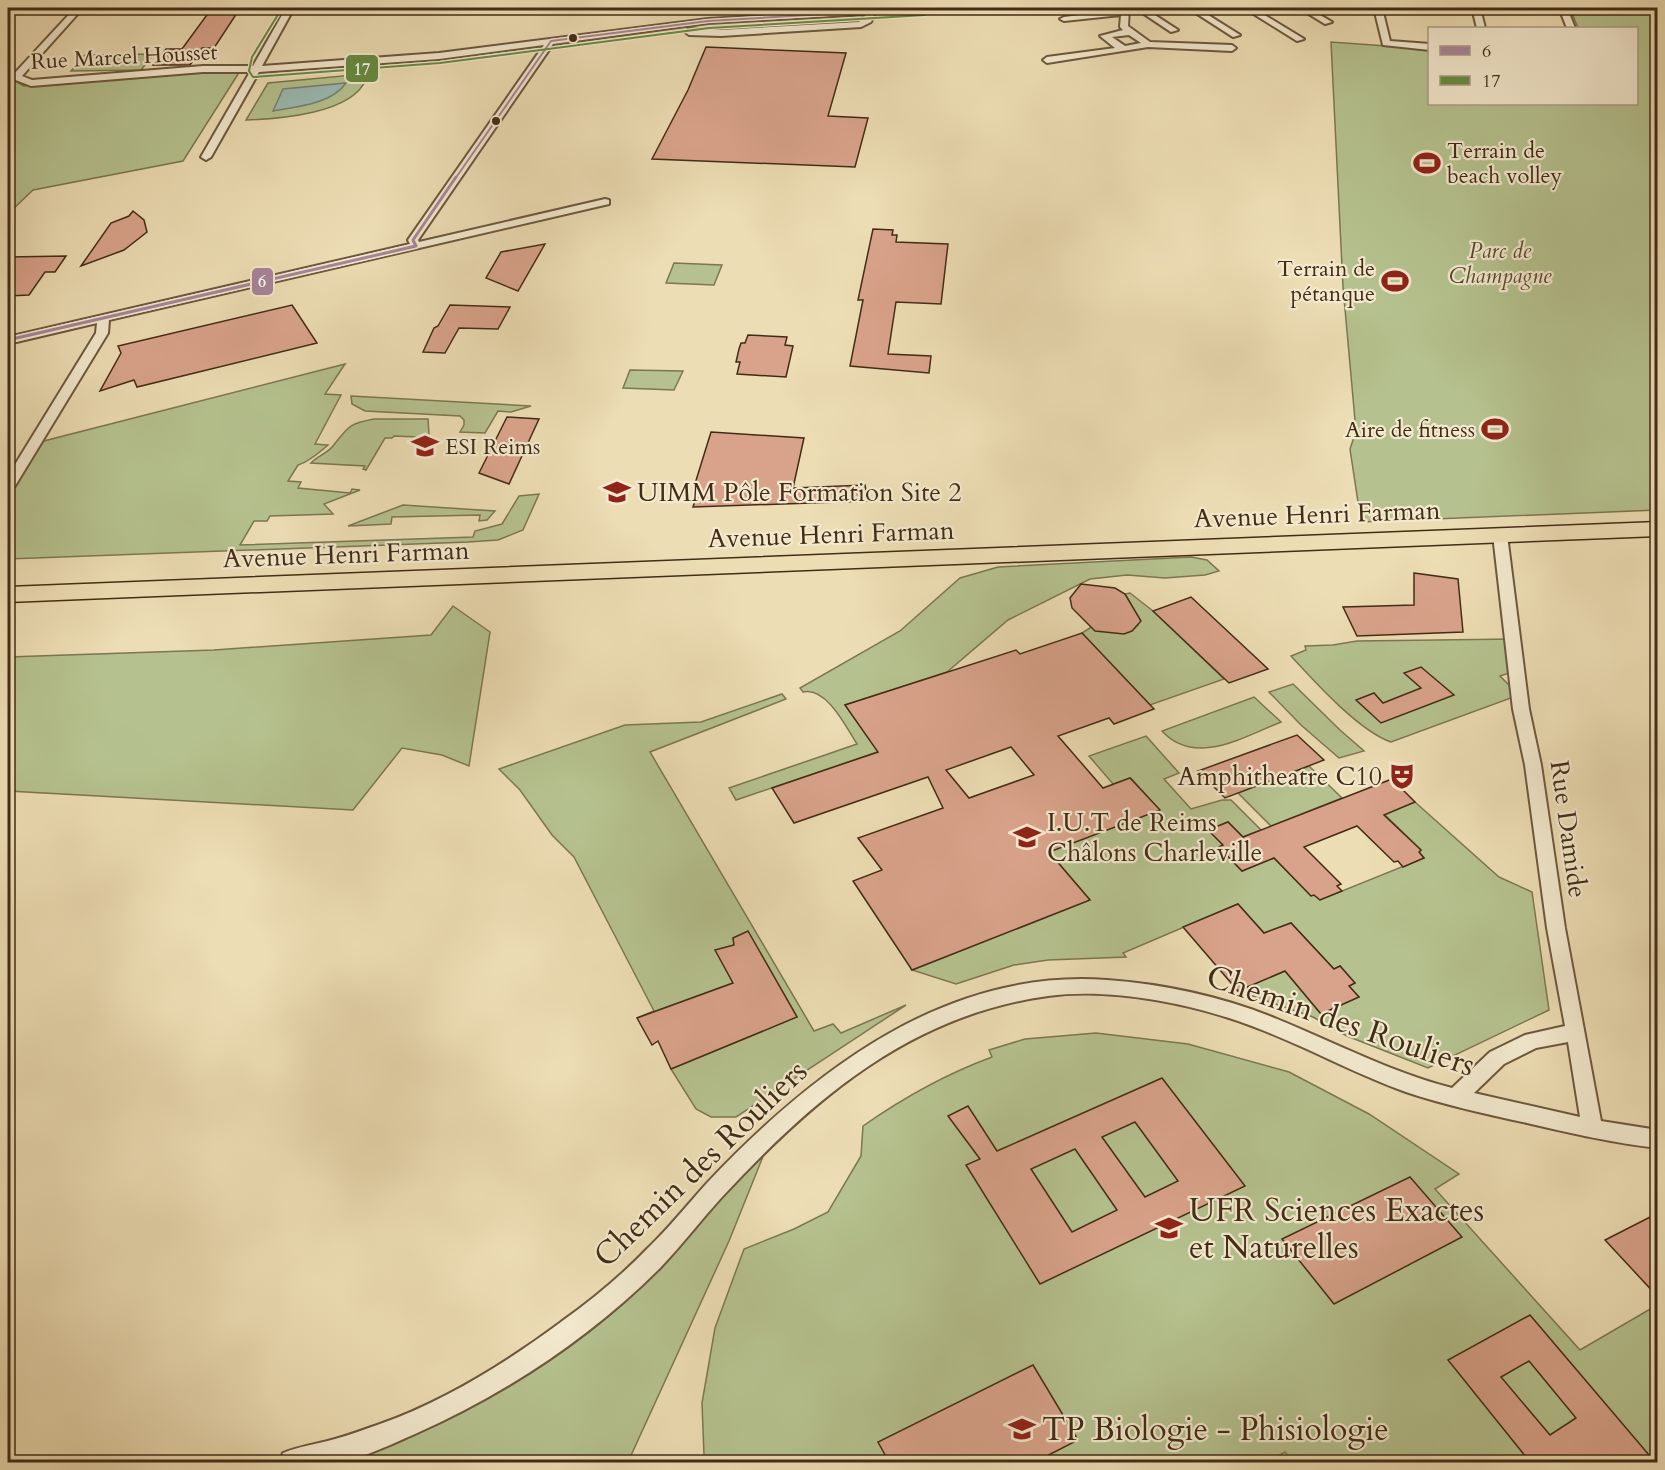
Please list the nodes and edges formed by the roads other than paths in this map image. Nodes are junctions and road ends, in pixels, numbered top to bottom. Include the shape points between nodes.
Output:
1 (79, 8) edge
2 (290, 8) edge
3 (925, 8) edge
4 (1139, 8) edge
5 (1192, 8) edge
6 (1248, 8) edge
7 (1303, 8) edge
8 (1378, 8) edge
9 (1476, 8) edge
10 (1563, 8) edge
11 (1125, 10) edge
12 (1064, 20) dead end
13 (1328, 22) dead end
14 (1481, 27) edge
15 (1571, 27) edge
16 (1174, 30) dead end
17 (1130, 32) junction
18 (1236, 35) dead end
19 (1300, 39) dead end
20 (551, 41) junction
21 (1149, 44) junction
22 (1428, 46) edge
23 (1232, 48) dead end
24 (1123, 49) junction
25 (1047, 60) dead end
26 (256, 69) junction
27 (206, 157) dead end
28 (604, 202) dead end
29 (416, 246) junction
30 (103, 318) junction
31 (67, 327) junction
32 (88, 338) junction
33 (8, 340) edge
34 (8, 486) edge
35 (1658, 519) edge
36 (1658, 529) edge
37 (1500, 535) junction
38 (8, 579) edge
39 (8, 595) edge
40 (1574, 1032) junction
41 (1456, 1098) junction
42 (1592, 1129) junction
43 (1658, 1139) edge
44 (292, 1462) edge

1 - 26 street, Rue Marcel Housset via 16,77 31,83 203,69
2 - 26 street
3 - 20 street via 872,10 868,20 861,24 721,33 649,28
4 - 16 street
5 - 18 street
6 - 19 street
7 - 13 street
8 - 22 street via 1386,43
9 - 14 street
10 - 15 street
11 - 12 street
11 - 17 street via 1124,27
17 - 21 street
17 - 24 street via 1104,36
20 - 26 street via 439,56
20 - 29 street via 413,240
21 - 23 street
21 - 24 street
24 - 25 street
26 - 27 street
28 - 29 street
29 - 30 street
30 - 31 street
30 - 32 street via 102,333
31 - 32 street
31 - 33 street
32 - 34 street
35 - 38 main road, Avenue Henri Farman
36 - 37 main road, Avenue Henri Farman
37 - 39 main road, Avenue Henri Farman
37 - 40 street, Rue Damide via 1519,695
40 - 41 street via 1532,1041 1497,1058
40 - 42 street, Rue Damide
41 - 42 street, Chemin des Rouliers
41 - 44 street, Chemin des Rouliers via 1364,1067 1261,1020 1169,997 1123,989 1053,988 969,1005 886,1042 831,1080 774,1129 647,1265 577,1324 516,1366 396,1430 329,1455
42 - 43 street, Chemin des Rouliers

